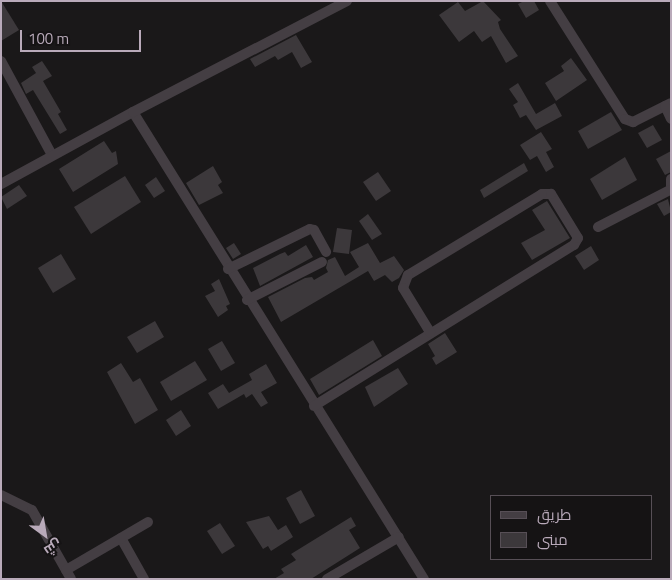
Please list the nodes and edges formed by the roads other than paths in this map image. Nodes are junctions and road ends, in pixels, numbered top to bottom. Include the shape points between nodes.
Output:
1 (347, 1) edge
2 (550, 1) edge
3 (1, 61) edge
4 (668, 104) edge
5 (133, 112) junction
6 (671, 119) edge
7 (52, 155) junction
8 (671, 179) edge
9 (1, 184) edge
10 (670, 190) edge
11 (598, 227) dead end
12 (326, 252) dead end
13 (322, 262) dead end
14 (228, 269) junction
15 (247, 300) junction
16 (430, 332) junction
17 (314, 406) junction
18 (1, 495) edge
19 (148, 522) dead end
20 (398, 537) junction
21 (121, 538) junction
22 (69, 574) edge
23 (144, 579) edge
24 (327, 579) edge
25 (424, 579) edge

1 - 5 street
2 - 4 street via 626,119 634,122
3 - 7 street
4 - 6 street
5 - 7 street
5 - 14 street
7 - 9 street
8 - 10 street
10 - 11 street
12 - 14 street via 314,230 310,229
13 - 15 street
14 - 15 street
15 - 17 street
16 - 16 street via 577,242 551,194 542,194 408,275 403,288
16 - 17 street
17 - 20 street
18 - 22 street via 32,510
19 - 21 street
20 - 24 street
20 - 25 street
21 - 22 street
21 - 23 street

